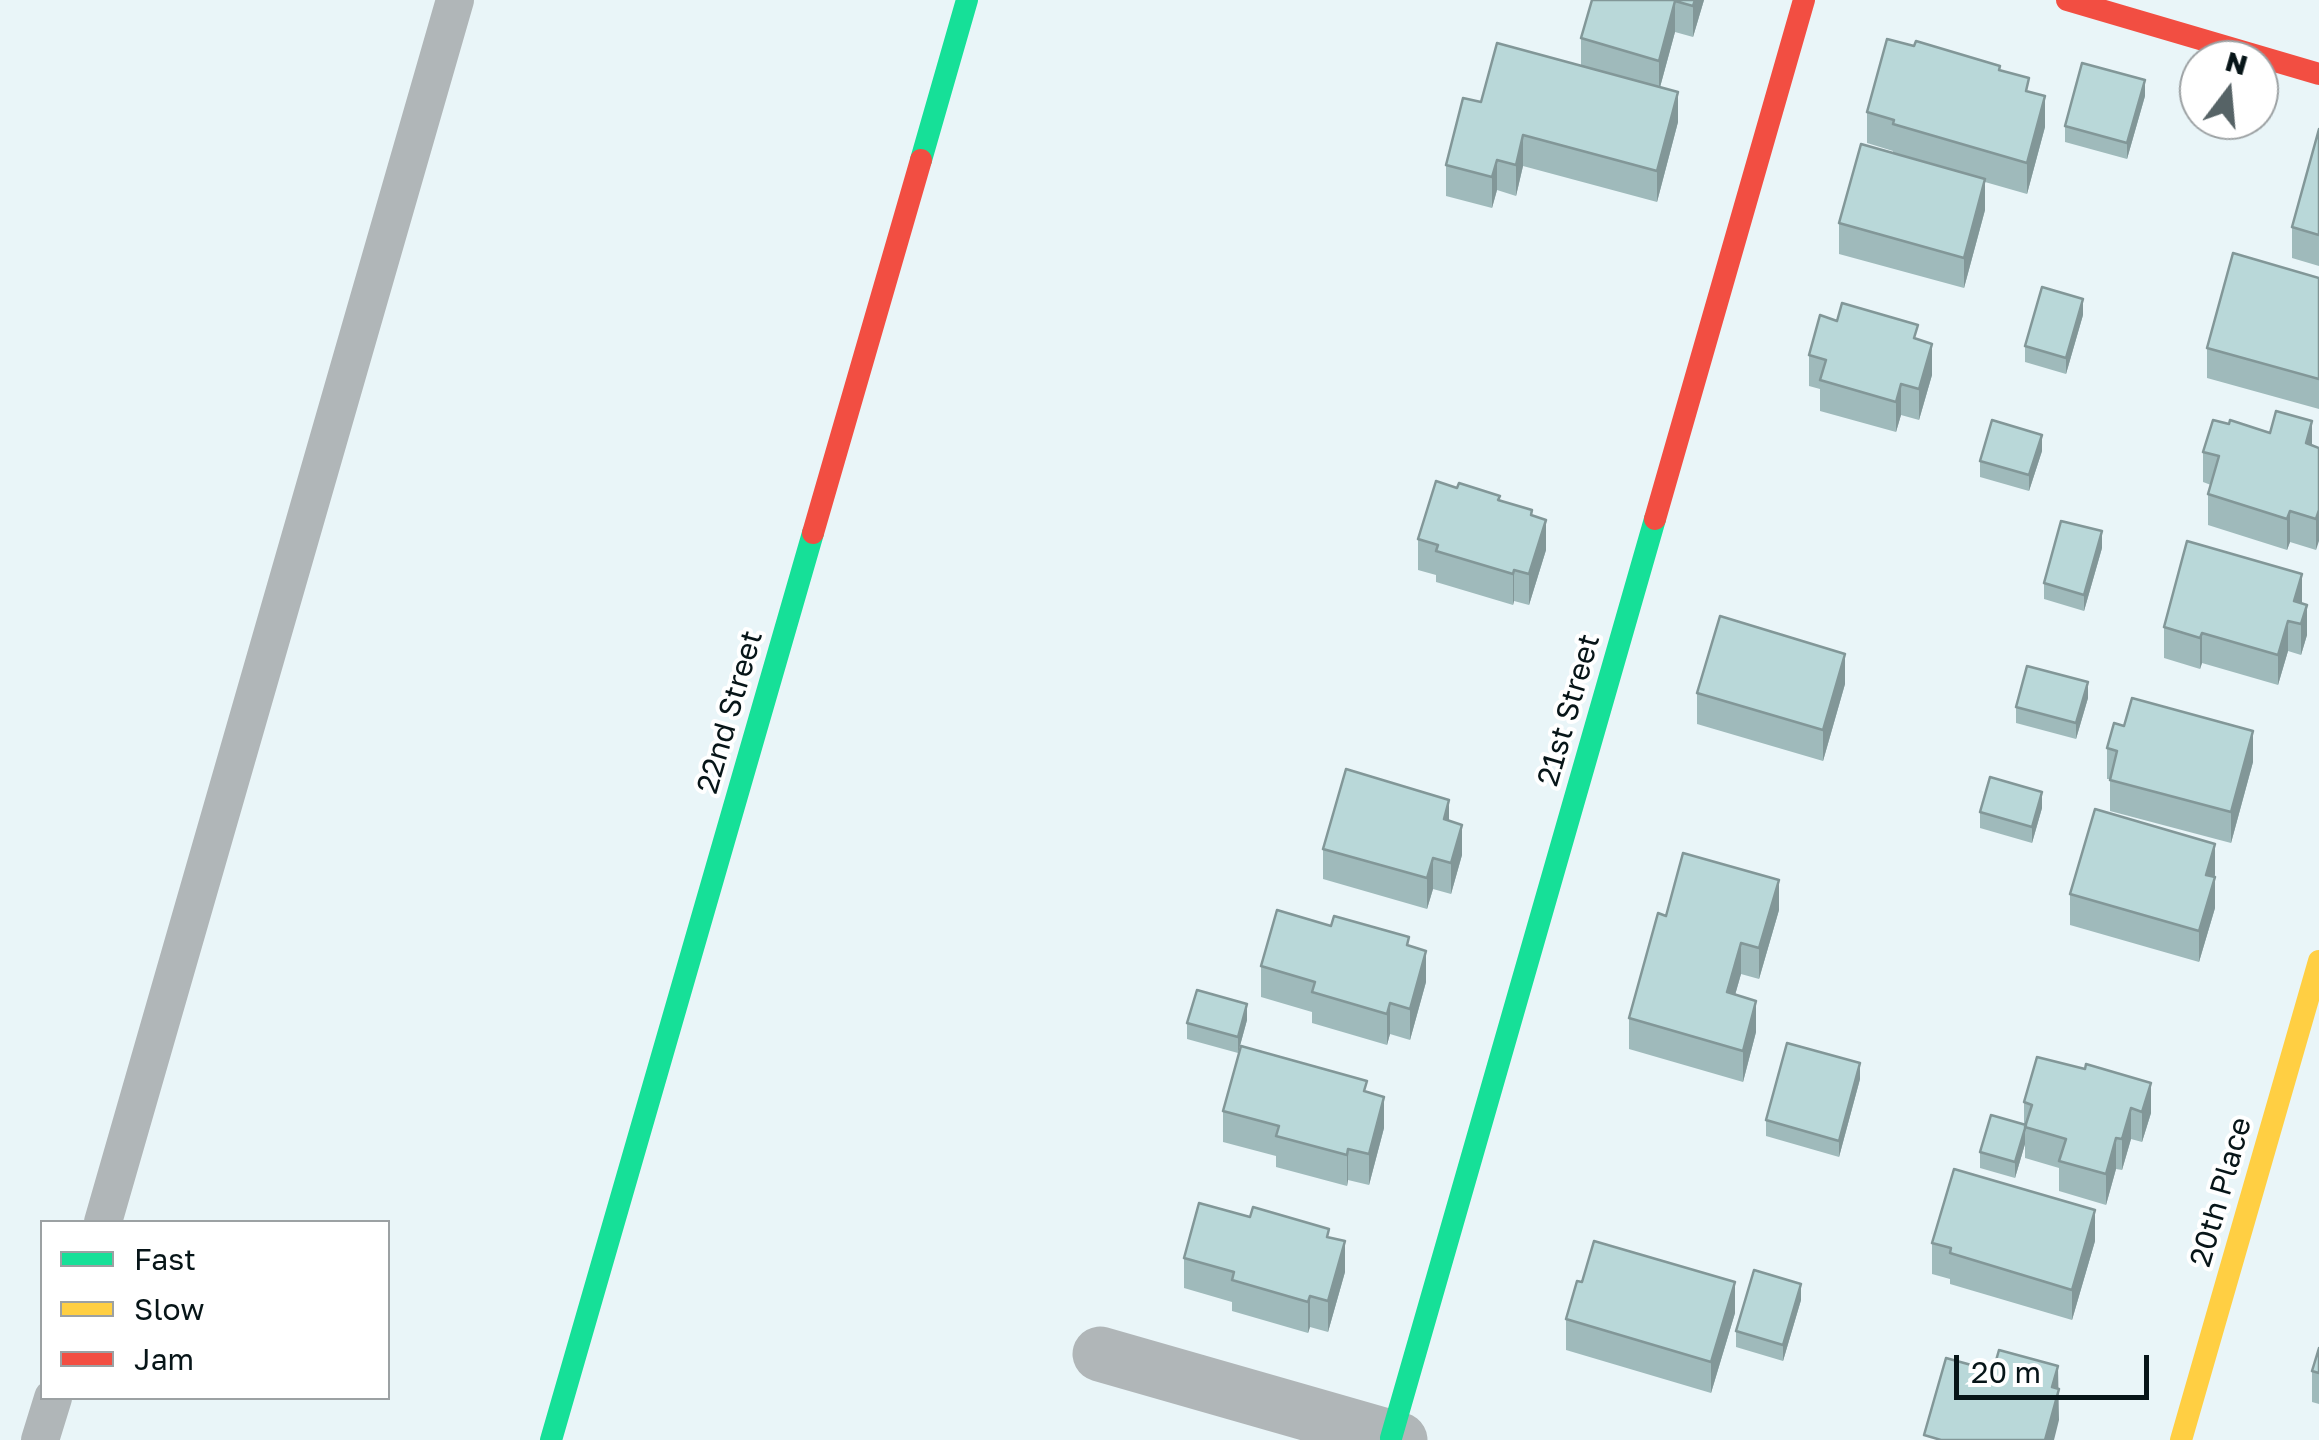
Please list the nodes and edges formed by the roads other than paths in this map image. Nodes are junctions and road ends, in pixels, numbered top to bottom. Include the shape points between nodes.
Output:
1 (455, 0) edge
2 (966, 0) edge
3 (1804, 0) edge
4 (2068, 0) edge
5 (2319, 74) edge
6 (2319, 961) edge
7 (104, 1220) edge
8 (1100, 1354) dead end
9 (51, 1400) edge
10 (1396, 1439) edge
11 (40, 1440) edge
12 (552, 1440) edge
13 (2182, 1440) edge

1 - 7 lane
2 - 12 street, 22nd Street
3 - 10 street, 21st Street
4 - 5 street
6 - 13 street, 20th Place
8 - 10 street
9 - 11 lane

